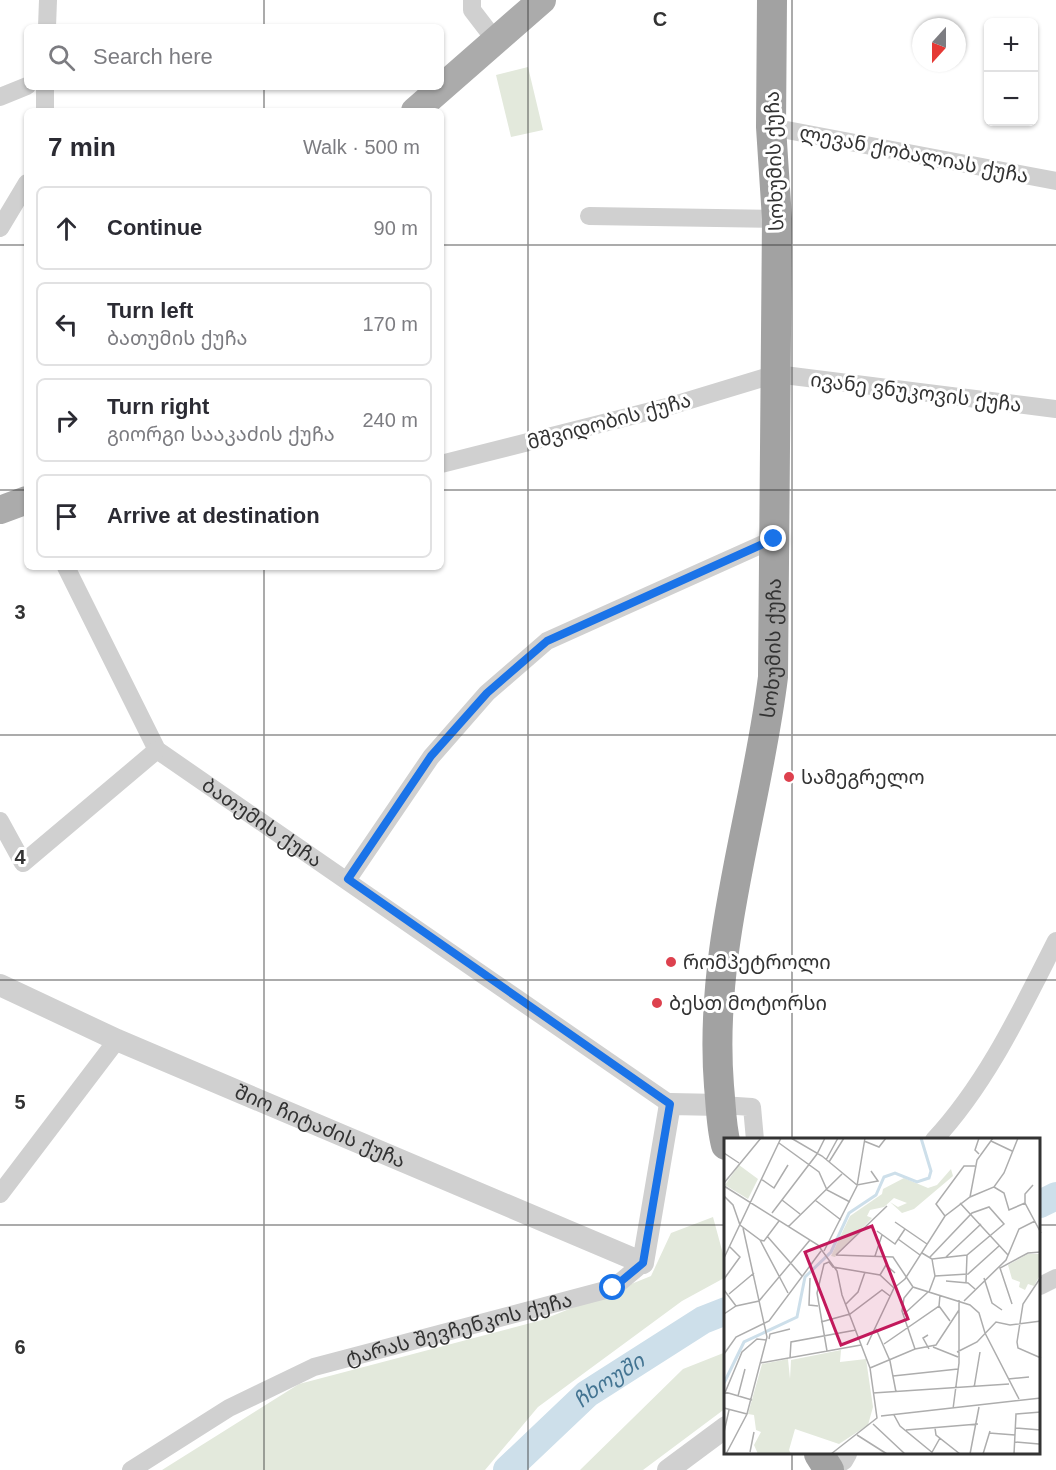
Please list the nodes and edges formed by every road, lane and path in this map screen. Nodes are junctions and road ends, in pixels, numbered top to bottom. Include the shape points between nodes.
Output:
1 (48, 0) edge
2 (472, 0) edge
3 (542, 0) edge
4 (772, 0) edge
5 (47, 24) edge
6 (495, 40) junction
7 (444, 85) edge
8 (24, 87) edge
9 (45, 90) edge
10 (439, 90) edge
11 (0, 97) edge
12 (45, 108) edge
13 (418, 108) edge
14 (771, 127) junction
15 (1056, 181) edge
16 (24, 188) edge
17 (589, 216) dead end
18 (777, 219) junction
19 (0, 228) edge
20 (776, 375) junction
21 (1056, 409) edge
22 (444, 463) edge
23 (24, 501) edge
24 (0, 510) edge
25 (774, 539) junction
26 (67, 570) edge
27 (157, 750) junction
28 (0, 821) edge
29 (348, 879) junction
30 (1056, 941) edge
31 (0, 985) edge
32 (117, 1040) junction
33 (670, 1104) junction
34 (723, 1127) edge
35 (755, 1138) edge
36 (936, 1138) edge
37 (0, 1194) edge
38 (643, 1263) junction
39 (1056, 1278) edge
40 (1041, 1286) edge
41 (724, 1430) edge
42 (715, 1443) edge
43 (131, 1470) edge
44 (668, 1470) edge

1 - 5 street
2 - 6 street via 472,10
3 - 6 main road
4 - 14 highway, სოხუმის ქუჩა
6 - 7 main road
8 - 11 street
9 - 12 street
10 - 13 main road
14 - 15 street, ლევან ქობალიას ქუჩა
14 - 18 highway, სოხუმის ქუჩა
16 - 19 street
17 - 18 street
18 - 20 highway, სოხუმის ქუჩა
20 - 21 street, ივანე ვნუკოვის ქუჩა
20 - 22 street, მშვიდობის ქუჩა
20 - 25 highway, სოხუმის ქუჩა
23 - 24 main road
25 - 29 street via 547,641 487,693 431,756
25 - 34 highway, სოხუმის ქუჩა via 772,687 727,920 718,996 715,1039
26 - 27 street, ბათუმის ქუჩა
27 - 28 street via 23,863
27 - 29 street, ბათუმის ქუჩა
29 - 33 street, ბათუმის ქუჩა
30 - 36 street via 1006,1039
31 - 32 street, შიო ჩიტაძის ქუჩა
32 - 37 street
32 - 38 street, შიო ჩიტაძის ქუჩა
33 - 34 street
33 - 38 street
34 - 35 street via 752,1107
38 - 43 street, ტარას შევჩენკოს ქუჩა via 613,1288 314,1366 229,1408
39 - 40 street
41 - 42 street
42 - 44 street

